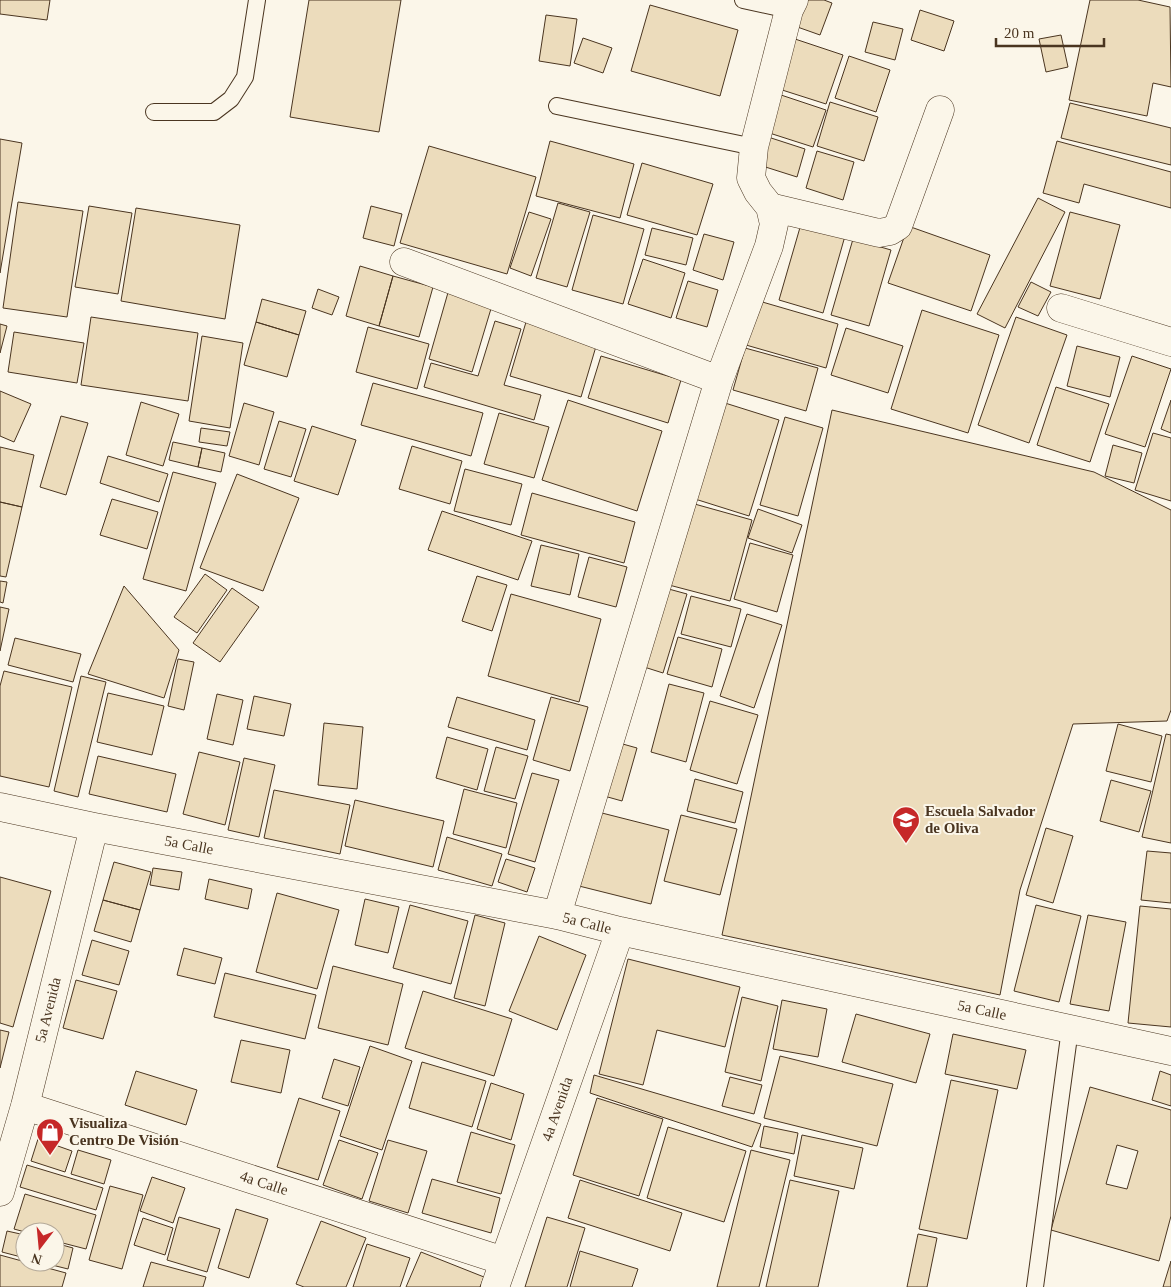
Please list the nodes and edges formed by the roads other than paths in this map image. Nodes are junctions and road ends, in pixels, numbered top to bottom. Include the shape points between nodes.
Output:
1 (257, 0) edge
2 (743, 0) edge
3 (791, 5) edge
4 (557, 106) dead end
5 (940, 110) dead end
6 (154, 112) dead end
7 (754, 148) junction
8 (770, 207) junction
9 (404, 262) dead end
10 (1061, 308) dead end
11 (1171, 342) edge
12 (719, 380) junction
13 (0, 807) edge
14 (94, 827) junction
15 (557, 915) junction
16 (620, 931) junction
17 (1070, 1029) junction
18 (1171, 1051) edge
19 (25, 1106) junction
20 (0, 1192) edge
21 (504, 1261) junction
22 (495, 1287) edge
23 (1035, 1287) edge

1 - 6 lane via 245,77 231,98 214,112
2 - 3 lane
3 - 7 street
4 - 7 lane
5 - 8 street via 898,226 890,231 879,233
7 - 8 street via 751,178
8 - 12 street via 774,224 769,246
9 - 12 street
10 - 11 street
12 - 15 street
13 - 14 street, 5a Calle
14 - 15 street, 5a Calle
14 - 19 street, 5a Avenida
15 - 16 street, 5a Calle
16 - 17 street, 5a Calle
16 - 21 street, 4a Avenida
17 - 18 street, 5a Calle
17 - 23 lane
19 - 20 street, 5a Avenida
19 - 21 street, 4a Calle
21 - 22 street, 4a Avenida

